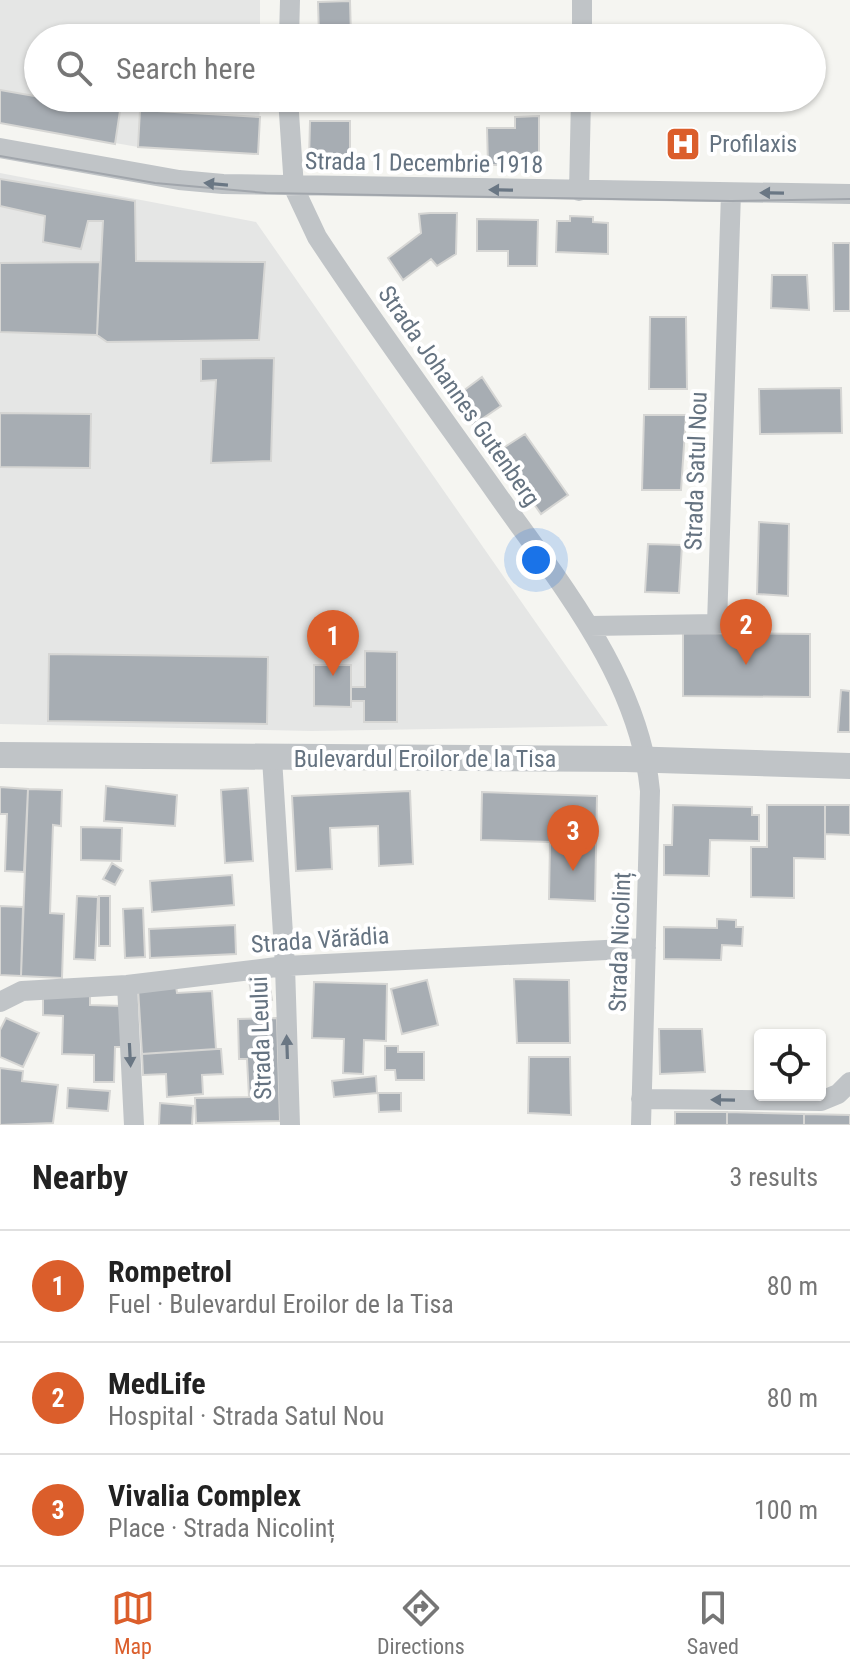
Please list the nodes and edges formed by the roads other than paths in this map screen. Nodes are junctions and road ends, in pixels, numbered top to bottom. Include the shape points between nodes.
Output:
1 (290, 0) edge
2 (582, 0) edge
3 (289, 24) edge
4 (582, 24) edge
5 (289, 112) edge
6 (581, 112) edge
7 (0, 148) edge
8 (294, 188) junction
9 (579, 191) junction
10 (731, 193) junction
11 (850, 194) edge
12 (590, 626) junction
13 (0, 755) edge
14 (272, 758) junction
15 (648, 761) junction
16 (850, 766) edge
17 (646, 948) junction
18 (285, 966) junction
19 (127, 985) junction
20 (0, 1002) edge
21 (850, 1082) edge
22 (641, 1099) junction
23 (134, 1125) edge
24 (290, 1125) edge
25 (641, 1125) edge

1 - 3 street
2 - 4 street
5 - 8 street
6 - 9 street
8 -> 7 street, Strada 1 Decembrie 1918 via 179,180
9 -> 8 street, Strada 1 Decembrie 1918
8 - 12 street, Strada Johannes Gutenberg via 317,237 347,282
9 - 10 street, Strada 1 Decembrie 1918
11 -> 10 street, Strada 1 Decembrie 1918
10 - 12 street, Strada Satul Nou via 717,624
12 - 15 street, Strada Johannes Gutenberg
13 - 14 street, Bulevardul Eroilor de la Tisa
14 - 15 street, Bulevardul Eroilor de la Tisa
14 - 18 street, Strada Leului
15 - 16 street, Bulevardul Eroilor de la Tisa
15 - 17 street, Strada Nicolinț
17 - 18 street, Strada Vărădia
17 - 22 street, Strada Nicolinț
18 - 19 street, Strada Vărădia
24 -> 18 street, Strada Leului
19 - 20 street, Strada Vărădia via 22,991
19 -> 23 street
21 -> 22 street via 821,1101
22 - 25 street, Strada Nicolinț

